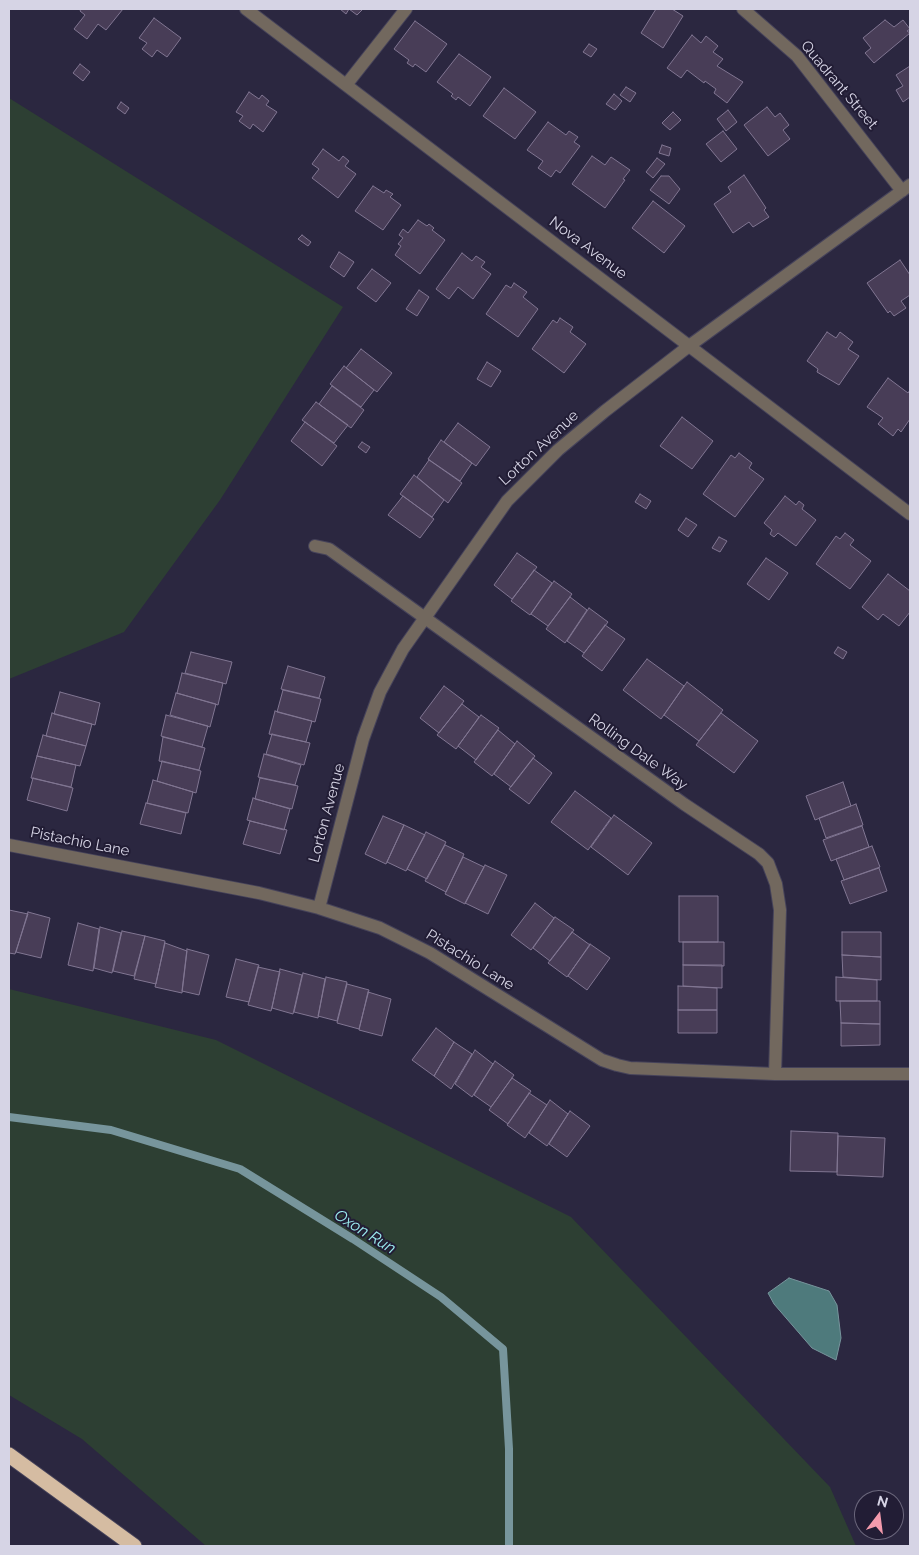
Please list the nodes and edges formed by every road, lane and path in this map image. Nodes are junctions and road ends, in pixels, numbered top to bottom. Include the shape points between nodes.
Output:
1 (246, 9) edge
2 (406, 9) edge
3 (743, 9) edge
4 (346, 85) junction
5 (906, 188) edge
6 (689, 346) junction
7 (910, 514) edge
8 (316, 546) dead end
9 (425, 618) junction
10 (9, 845) edge
11 (319, 908) junction
12 (775, 1074) junction
13 (910, 1074) edge
14 (9, 1455) edge
15 (134, 1546) edge

1 - 4 street, Nova Avenue
2 - 4 street
3 - 5 street, Quadrant Street via 797,56
4 - 6 street, Nova Avenue
5 - 6 street, Lorton Avenue
6 - 7 street, Nova Avenue
6 - 9 street, Lorton Avenue via 605,410 530,476 507,501
8 - 9 street, Rolling Dale Way via 329,549
9 - 11 street, Lorton Avenue via 403,649 380,692 363,739
9 - 12 street, Rolling Dale Way via 759,854 768,864 776,884 780,910
10 - 11 street, Pistachio Lane via 239,889
11 - 12 street, Pistachio Lane via 380,928 417,945 602,1060 630,1068
12 - 13 street, Pistachio Lane
14 - 15 highway

